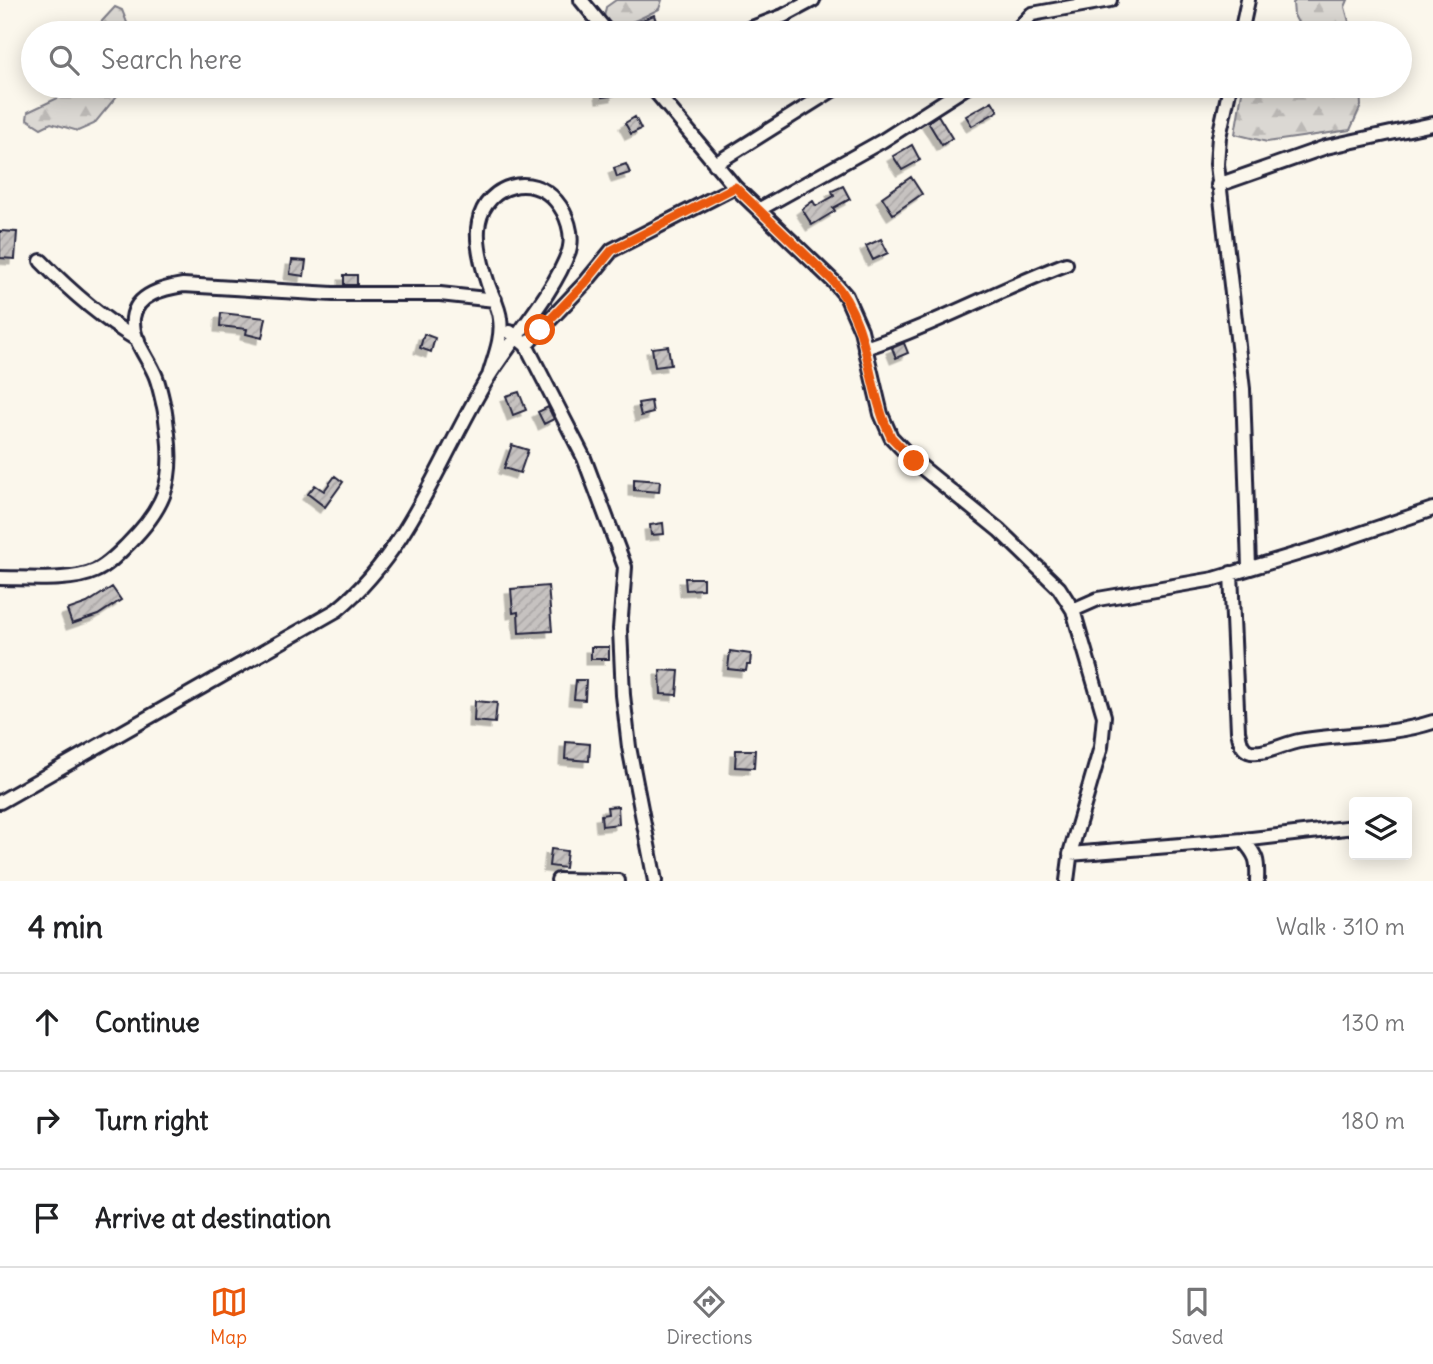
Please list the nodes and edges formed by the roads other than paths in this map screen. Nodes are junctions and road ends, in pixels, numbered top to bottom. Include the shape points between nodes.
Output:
1 (581, 0) edge
2 (813, 0) edge
3 (1110, 0) edge
4 (1248, 0) edge
5 (598, 21) edge
6 (770, 21) edge
7 (1025, 21) edge
8 (1244, 21) edge
9 (661, 98) edge
10 (820, 98) edge
11 (949, 98) edge
12 (1228, 98) edge
13 (1433, 124) edge
14 (715, 164) junction
15 (1218, 185) junction
16 (735, 187) junction
17 (760, 209) junction
18 (41, 261) dead end
19 (1066, 264) dead end
20 (495, 300) junction
21 (501, 325) junction
22 (138, 340) junction
23 (521, 341) junction
24 (865, 348) junction
25 (489, 376) junction
26 (1433, 509) edge
27 (1249, 567) junction
28 (1231, 573) junction
29 (0, 578) edge
30 (1073, 610) junction
31 (1433, 722) edge
32 (0, 802) edge
33 (1349, 828) edge
34 (1243, 840) junction
35 (1070, 854) junction
36 (558, 880) edge
37 (618, 881) edge
38 (654, 881) edge
39 (1068, 881) edge
40 (1256, 881) edge

1 - 5 street
2 - 6 street
3 - 7 street via 1032,14
4 - 8 street
9 - 14 street
10 - 14 street
11 - 17 street
12 - 15 street via 1218,144
13 - 15 street via 1326,147
14 - 16 street
15 - 27 street via 1243,389
16 - 17 street
16 - 23 street via 612,250 585,283
17 - 24 street via 846,296
18 - 22 street via 105,320
19 - 24 street
20 - 21 street
20 - 22 street via 183,285 164,288 140,304 133,317
20 - 23 street via 482,258 479,221 499,191 532,186 563,209 570,248
21 - 23 street
21 - 25 street
22 - 29 street via 164,404 170,452 165,494 153,516 110,562 95,571 79,576
23 - 25 street
23 - 38 street via 584,458 625,568 620,629 623,695
24 - 30 street via 891,437 999,530 1059,588
25 - 32 street via 393,551 352,597 247,663
26 - 27 street
27 - 28 street
28 - 30 street via 1098,598
28 - 31 street via 1238,731 1249,752
30 - 35 street via 1104,716 1101,747
33 - 34 street
34 - 35 street
34 - 40 street via 1258,863
35 - 39 street
36 - 37 street

